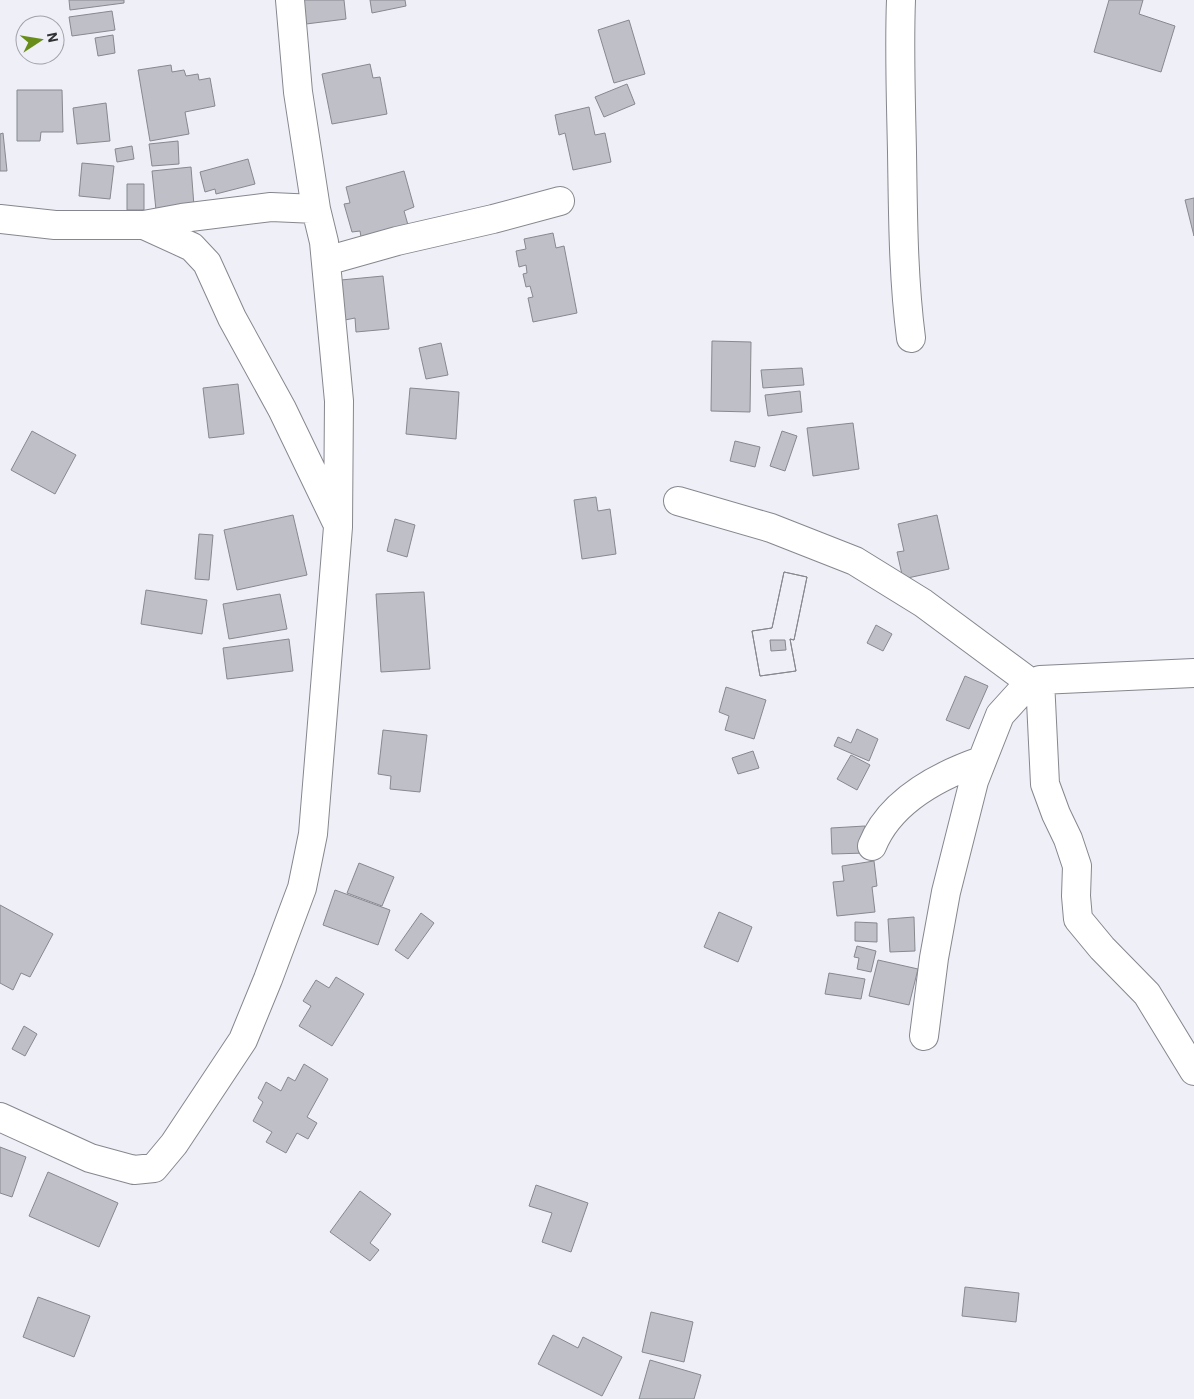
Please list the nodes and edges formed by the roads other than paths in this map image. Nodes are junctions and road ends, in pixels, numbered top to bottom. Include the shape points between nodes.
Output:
1 (290, 0) edge
2 (901, 0) edge
3 (560, 201) dead end
4 (316, 209) junction
5 (0, 219) edge
6 (144, 225) junction
7 (326, 261) junction
8 (911, 338) dead end
9 (678, 501) dead end
10 (338, 527) junction
11 (1194, 672) edge
12 (1036, 682) junction
13 (981, 761) junction
14 (872, 846) dead end
15 (924, 1036) dead end
16 (1194, 1071) edge
17 (0, 1117) edge

1 - 4 street via 298,92
2 - 8 street via 903,184 907,310
3 - 7 street
4 - 6 street via 271,207
4 - 7 street
5 - 6 street via 55,225
6 - 10 street via 192,247 208,263 232,318 282,409
7 - 10 street via 339,401
9 - 12 street via 771,528 855,561 924,603
10 - 17 street via 314,834 302,888 243,1040 174,1144 154,1168 134,1170 90,1158
11 - 12 street
12 - 13 street via 1019,694 1000,715
12 - 16 street via 1045,784 1077,866 1078,919 1147,994
13 - 14 street via 958,769 914,795 888,818 877,832
13 - 15 street via 946,892

